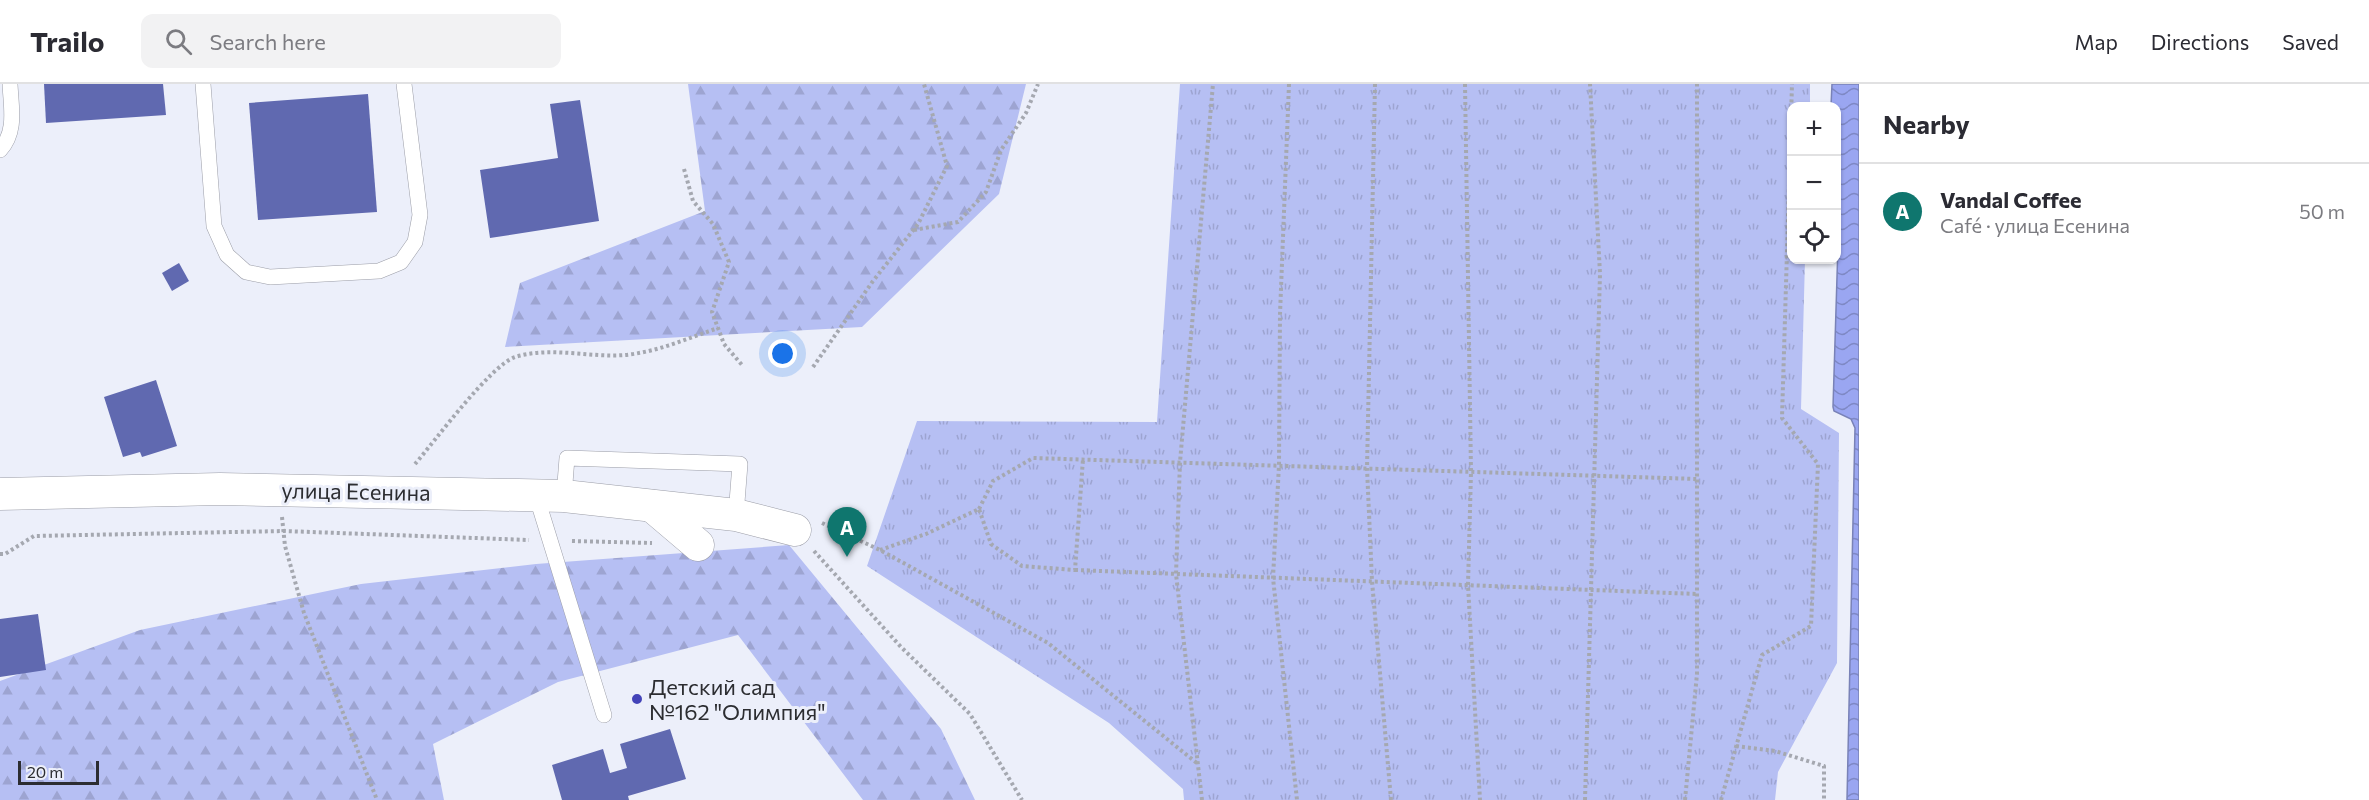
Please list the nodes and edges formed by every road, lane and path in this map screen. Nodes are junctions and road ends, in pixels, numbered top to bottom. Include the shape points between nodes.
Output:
1 (10, 84) edge
2 (203, 84) edge
3 (404, 84) edge
4 (924, 84) edge
5 (1038, 84) edge
6 (1213, 84) edge
7 (1289, 84) edge
8 (1375, 84) edge
9 (1466, 84) edge
10 (1590, 84) edge
11 (1697, 84) edge
12 (1792, 84) edge
13 (0, 150) edge
14 (684, 169) dead end
15 (913, 231) junction
16 (718, 328) junction
17 (742, 365) dead end
18 (813, 367) dead end
19 (1083, 459) junction
20 (1180, 462) junction
21 (1279, 465) junction
22 (1367, 468) junction
23 (1471, 472) junction
24 (1593, 476) junction
25 (1697, 479) junction
26 (279, 490) junction
27 (392, 492) junction
28 (0, 494) edge
29 (550, 496) junction
30 (652, 506) junction
31 (979, 509) junction
32 (736, 515) junction
33 (795, 530) junction
34 (284, 531) junction
35 (698, 545) dead end
36 (880, 549) junction
37 (0, 554) edge
38 (1075, 570) junction
39 (1176, 574) junction
40 (1273, 578) junction
41 (1372, 581) junction
42 (1468, 585) junction
43 (1589, 590) junction
44 (1697, 594) junction
45 (604, 715) dead end
46 (1736, 746) junction
47 (1198, 764) junction
48 (377, 800) edge
49 (1023, 800) edge
50 (1202, 800) edge
51 (1297, 800) edge
52 (1391, 800) edge
53 (1480, 800) edge
54 (1585, 800) edge
55 (1685, 800) edge
56 (1721, 800) edge
57 (1824, 800) edge

1 - 13 lane via 12,121 9,138
2 - 3 lane via 214,226 227,255 246,272 270,277 379,271 401,262 415,242 420,215
4 - 15 path via 947,166
5 - 15 path via 1026,113 1001,150 986,192 958,222
6 - 20 path
7 - 21 path
8 - 22 path
9 - 23 path
10 - 24 path via 1600,274
11 - 25 path
12 - 46 path via 1782,418 1818,464 1811,626 1762,655
14 - 16 path via 693,201 713,224 729,262 712,312
15 - 18 path
16 - 17 path via 724,344
16 - 27 path via 626,355 547,353 514,357 495,370
19 - 20 path
19 - 31 path via 1033,458 993,481
19 - 38 path
20 - 21 path
20 - 39 path
21 - 22 path
21 - 40 path
22 - 23 path
22 - 41 path
23 - 24 path
23 - 42 path
24 - 25 path
24 - 43 path
25 - 44 path
26 - 27 street, улица Есенина
26 - 28 street, улица Есенина
26 - 34 path
27 - 29 street, улица Есенина
29 - 30 street, улица Есенина
29 - 32 lane via 567,458 740,464
29 - 45 lane
30 - 32 street, улица Есенина
30 - 35 street
31 - 36 path via 926,534
31 - 38 path via 991,544 1022,566
32 - 33 street, улица Есенина
33 - 36 path via 825,523
33 - 49 path via 900,647 970,714
34 - 37 path via 34,536
34 - 48 path via 304,613
36 - 47 path via 1048,643
38 - 39 path
39 - 40 path
39 - 47 path
40 - 41 path
40 - 51 path
41 - 42 path
41 - 52 path
42 - 43 path
42 - 53 path
43 - 44 path
43 - 54 path
44 - 55 path via 1697,674
46 - 56 path
46 - 57 path via 1775,751 1824,766
47 - 50 path

